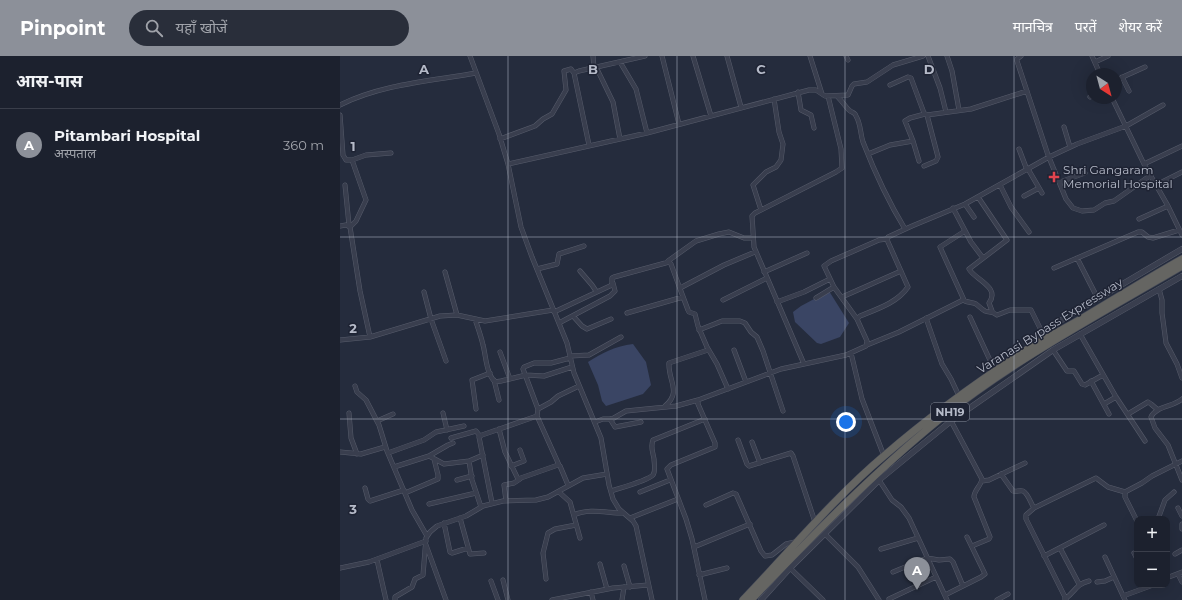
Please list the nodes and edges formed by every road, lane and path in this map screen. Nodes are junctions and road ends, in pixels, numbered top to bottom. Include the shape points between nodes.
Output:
1 (470, 56) edge
2 (593, 56) edge
3 (645, 56) edge
4 (662, 56) edge
5 (693, 56) edge
6 (727, 56) edge
7 (810, 56) edge
8 (923, 56) edge
9 (928, 56) edge
10 (947, 56) edge
11 (1021, 56) edge
12 (1092, 56) edge
13 (1108, 56) edge
14 (620, 62) junction
15 (1095, 62) junction
16 (595, 67) junction
17 (1145, 67) dead end
18 (1098, 68) edge
19 (476, 73) junction
20 (574, 73) junction
21 (1122, 77) joint
22 (890, 85) dead end
23 (1027, 91) junction
24 (1129, 91) dead end
25 (798, 92) junction
26 (822, 94) junction
27 (828, 96) junction
28 (837, 96) junction
29 (774, 98) junction
30 (1115, 104) edge
31 (340, 105) edge
32 (1163, 105) dead end
33 (741, 107) junction
34 (959, 110) junction
35 (946, 112) junction
36 (340, 115) edge
37 (926, 115) junction
38 (710, 116) junction
39 (679, 124) junction
40 (1126, 126) junction
41 (1064, 127) dead end
42 (814, 128) dead end
43 (647, 133) junction
44 (500, 139) junction
45 (620, 139) junction
46 (913, 141) junction
47 (589, 145) junction
48 (1182, 146) edge
49 (1070, 147) junction
50 (1019, 149) dead end
51 (390, 153) dead end
52 (868, 154) junction
53 (1049, 157) junction
54 (352, 160) junction
55 (919, 161) dead end
56 (508, 164) junction
57 (1144, 164) junction
58 (924, 166) dead end
59 (1028, 169) junction
60 (1182, 172) edge
61 (1085, 173) dead end
62 (1151, 175) junction
63 (1060, 182) junction
64 (1156, 184) junction
65 (345, 185) dead end
66 (1000, 185) junction
67 (1039, 188) junction
68 (1042, 194) dead end
69 (1024, 196) dead end
70 (978, 198) junction
71 (965, 204) junction
72 (1168, 206) junction
73 (953, 208) junction
74 (761, 210) junction
75 (974, 217) dead end
76 (1139, 219) dead end
77 (340, 226) edge
78 (350, 226) junction
79 (905, 229) junction
80 (1179, 230) junction
81 (965, 231) junction
82 (1029, 232) dead end
83 (1182, 235) edge
84 (752, 238) junction
85 (887, 239) junction
86 (584, 246) dead end
87 (1182, 249) edge
88 (755, 252) junction
89 (807, 253) dead end
90 (983, 258) junction
91 (1077, 258) junction
92 (1182, 259) edge
93 (668, 261) junction
94 (1182, 266) edge
95 (1054, 268) dead end
96 (537, 269) junction
97 (580, 271) dead end
98 (901, 271) junction
99 (445, 272) dead end
100 (764, 272) junction
101 (1182, 276) edge
102 (767, 278) junction
103 (830, 279) junction
104 (613, 283) junction
105 (679, 286) junction
106 (834, 287) junction
107 (1159, 289) junction
108 (596, 291) junction
109 (424, 292) dead end
110 (683, 297) junction
111 (842, 297) junction
112 (816, 298) dead end
113 (1098, 298) junction
114 (723, 300) dead end
115 (964, 300) junction
116 (777, 302) junction
117 (553, 311) junction
118 (992, 311) junction
119 (627, 313) dead end
120 (457, 315) junction
121 (573, 316) junction
122 (970, 317) dead end
123 (926, 318) junction
124 (431, 319) junction
125 (475, 319) junction
126 (611, 319) dead end
127 (857, 319) junction
128 (559, 323) junction
129 (699, 330) junction
130 (1042, 332) junction
131 (1080, 334) junction
132 (370, 337) junction
133 (621, 337) dead end
134 (340, 340) edge
135 (867, 345) junction
136 (1031, 347) junction
137 (708, 350) junction
138 (734, 350) dead end
139 (1053, 350) junction
140 (500, 352) dead end
141 (851, 353) junction
142 (570, 357) junction
143 (446, 361) dead end
144 (804, 364) junction
145 (572, 367) junction
146 (995, 371) junction
147 (490, 373) junction
148 (771, 373) junction
149 (526, 375) junction
150 (1103, 375) junction
151 (1182, 378) edge
152 (510, 379) junction
153 (493, 380) junction
154 (1091, 381) junction
155 (746, 382) junction
156 (354, 386) dead end
157 (579, 386) junction
158 (728, 389) junction
159 (959, 396) junction
160 (1116, 397) junction
161 (1182, 399) edge
162 (499, 400) dead end
163 (698, 400) junction
164 (1104, 404) junction
165 (665, 406) junction
166 (476, 409) dead end
167 (538, 409) junction
168 (1158, 410) junction
169 (783, 411) dead end
170 (349, 413) dead end
171 (443, 413) dead end
172 (393, 414) dead end
173 (1109, 414) dead end
174 (1128, 414) junction
175 (537, 416) junction
176 (610, 419) junction
177 (705, 419) junction
178 (377, 421) junction
179 (951, 421) junction
180 (595, 422) junction
181 (641, 422) dead end
182 (464, 426) dead end
183 (499, 429) junction
184 (448, 430) junction
185 (480, 436) junction
186 (451, 438) dead end
187 (738, 440) dead end
188 (1146, 441) dead end
189 (752, 442) dead end
190 (453, 443) dead end
191 (385, 447) junction
192 (520, 450) dead end
193 (340, 452) edge
194 (388, 453) junction
195 (357, 454) junction
196 (482, 455) junction
197 (428, 456) junction
198 (884, 456) junction
199 (434, 458) junction
200 (469, 461) junction
201 (1182, 461) edge
202 (760, 463) junction
203 (1025, 463) dead end
204 (560, 465) junction
205 (1175, 465) junction
206 (511, 466) junction
207 (394, 467) junction
208 (607, 474) junction
209 (1001, 474) junction
210 (472, 476) junction
211 (520, 479) junction
212 (457, 480) dead end
213 (670, 480) junction
214 (880, 480) junction
215 (1182, 480) edge
216 (982, 481) junction
217 (568, 485) junction
218 (365, 488) dead end
219 (611, 491) junction
220 (404, 492) junction
221 (559, 492) junction
222 (640, 492) dead end
223 (1125, 492) junction
224 (1174, 492) dead end
225 (476, 493) junction
226 (678, 499) junction
227 (506, 501) junction
228 (492, 503) junction
229 (429, 504) dead end
230 (706, 505) dead end
231 (481, 507) junction
232 (1034, 508) junction
233 (1178, 508) dead end
234 (623, 513) junction
235 (574, 515) junction
236 (1134, 516) edge
237 (1159, 516) edge
238 (1182, 516) edge
239 (460, 518) junction
240 (630, 518) junction
241 (816, 522) junction
242 (444, 523) junction
243 (576, 524) junction
244 (750, 524) junction
245 (1182, 524) edge
246 (1104, 525) dead end
247 (1182, 529) edge
248 (825, 534) junction
249 (427, 536) junction
250 (967, 537) dead end
251 (580, 538) dead end
252 (918, 538) junction
253 (426, 542) junction
254 (798, 542) junction
255 (972, 546) junction
256 (694, 547) junction
257 (468, 548) junction
258 (881, 548) dead end
259 (1060, 548) junction
260 (1182, 550) edge
261 (484, 553) dead end
262 (1175, 554) dead end
263 (1044, 556) junction
264 (1104, 557) dead end
265 (927, 558) junction
266 (377, 560) junction
267 (600, 564) dead end
268 (624, 566) dead end
269 (340, 568) edge
270 (727, 568) dead end
271 (790, 568) junction
272 (894, 572) dead end
273 (1180, 573) edge
274 (699, 575) junction
275 (1170, 576) edge
276 (936, 577) junction
277 (1114, 577) junction
278 (546, 579) dead end
279 (503, 580) dead end
280 (491, 581) dead end
281 (1089, 581) dead end
282 (1097, 582) dead end
283 (1182, 582) edge
284 (1079, 584) junction
285 (648, 585) junction
286 (963, 586) junction
287 (624, 587) junction
288 (630, 587) junction
289 (1145, 588) edge
290 (607, 589) junction
291 (591, 592) junction
292 (1008, 594) dead end
293 (945, 598) edge
294 (1124, 598) edge
295 (395, 599) edge
296 (889, 599) edge
297 (1065, 599) edge
298 (387, 600) edge
299 (446, 600) edge
300 (498, 600) edge
301 (508, 600) edge
302 (552, 600) edge
303 (593, 600) edge
304 (622, 600) edge
305 (652, 600) edge
306 (705, 600) edge
307 (743, 600) edge
308 (751, 600) edge
309 (761, 600) edge
310 (822, 600) edge
311 (879, 600) edge
312 (997, 600) edge

1 - 19 street
2 - 16 street
3 - 14 street
4 - 39 street
5 - 38 street
6 - 33 street
7 - 26 street
8 - 28 street via 893,65 867,82 854,84 848,96
9 - 35 street
10 - 34 street
11 - 23 street via 1017,62
12 - 15 street
13 - 15 street
14 - 16 street
14 - 43 street via 636,89
15 - 18 street
16 - 20 street
16 - 45 street via 613,102
17 - 21 street
19 - 31 street via 393,87
19 - 44 street
20 - 44 street via 571,69 564,71 566,90 552,114 535,126
20 - 47 street
21 - 24 street
22 - 37 street via 911,78
23 - 34 street via 983,106
23 - 53 street
25 - 26 street via 816,90
25 - 29 street
25 - 42 street via 801,110 809,114
26 - 27 street
27 - 28 street
27 - 74 street via 841,149 842,168
28 - 52 street via 856,115
29 - 33 street
29 - 74 street via 783,144 778,164 753,185
30 - 40 street
32 - 40 street
33 - 38 street
34 - 35 street
35 - 37 street
36 - 54 street via 343,157
37 - 46 street via 905,120
37 - 58 street via 938,157 936,161
38 - 39 street
39 - 43 street
40 - 49 street
40 - 57 street
41 - 49 street
43 - 45 street
44 - 56 street
45 - 47 street
46 - 52 street via 890,145
46 - 55 street
47 - 56 street
48 - 57 street
49 - 53 street
50 - 59 street
51 - 54 street via 366,155
52 - 79 street via 889,202
53 - 59 street
53 - 63 street
54 - 78 street via 366,200 356,221
56 - 96 street via 521,227
57 - 62 street
59 - 66 street
59 - 67 street
60 - 64 street
61 - 63 street
62 - 63 street via 1114,201 1089,212 1072,208
62 - 64 street
64 - 72 street
65 - 78 street
66 - 70 street
66 - 82 street via 1011,207
67 - 68 street
67 - 69 street
70 - 71 street
70 - 90 street via 1007,240
71 - 73 street
71 - 75 street
72 - 76 street
72 - 80 street
73 - 79 street
73 - 81 street
74 - 84 street via 752,216
77 - 78 street
78 - 132 street
79 - 85 street
80 - 83 street
80 - 91 street via 1153,238 1138,232
81 - 90 street
81 - 115 street via 940,247
84 - 88 street
84 - 93 street via 744,238 729,232 719,234 696,241
85 - 98 street
85 - 103 street via 825,265
86 - 96 street via 559,254 557,264
87 - 113 street
88 - 100 street
88 - 105 street
89 - 100 street
90 - 118 street via 969,269 984,282 992,294 989,303
91 - 95 street
91 - 113 street
92 - 136 highway, Varanasi Bypass Expressway / NH19
93 - 104 street via 614,277
93 - 105 street
94 - 308 highway, Varanasi Bypass Expressway / NH19 via 1034,354 942,417 852,496
96 - 117 street
97 - 108 street
98 - 111 street
98 - 127 street via 908,285 907,289 885,306
99 - 120 street
100 - 102 street
101 - 107 street
102 - 114 street
102 - 116 street
103 - 106 street
103 - 116 street
104 - 108 street
104 - 121 street via 615,291 610,296
105 - 110 street
106 - 111 street
106 - 112 street
107 - 131 street
107 - 151 street via 1166,343 1178,364
108 - 117 street
109 - 124 street
110 - 119 street
110 - 129 street via 689,312 695,314
111 - 127 street
113 - 130 street
115 - 118 street via 986,311
115 - 123 street
116 - 144 street
117 - 125 street via 489,321
117 - 128 street
118 - 130 street via 998,315 1010,310 1031,310
120 - 124 street
120 - 125 street
121 - 126 street via 587,329
121 - 128 street
122 - 146 street
123 - 135 street
123 - 159 street via 942,364
124 - 132 street
124 - 143 street
125 - 147 street
127 - 135 street
128 - 142 street
129 - 137 street
129 - 148 street via 722,321 743,322 758,340
130 - 136 street
131 - 139 street
131 - 150 street
132 - 134 street
133 - 142 street via 589,354
135 - 141 street
136 - 146 highway, Varanasi Bypass Expressway / NH19
137 - 158 street
137 - 165 street via 669,363 673,396
138 - 155 street
139 - 154 street via 1067,371 1074,371 1082,384
139 - 179 street
140 - 152 street
141 - 144 street
141 - 198 street via 862,399
142 - 145 street
142 - 149 street via 551,363 528,365 524,368
144 - 148 street
145 - 149 street via 544,376
145 - 157 street
146 - 159 highway, Varanasi Bypass Expressway / NH19
147 - 153 street
147 - 166 street via 472,380
148 - 155 street
148 - 169 street
149 - 152 street
149 - 167 street
150 - 154 street
150 - 160 street
152 - 153 street via 498,382
153 - 162 street
154 - 164 street
155 - 158 street
156 - 178 street via 366,400
157 - 167 street
157 - 180 street
158 - 163 street
159 - 198 highway, Varanasi Bypass Expressway / NH19
160 - 164 street
160 - 174 street
161 - 168 street
163 - 165 street
163 - 177 street
164 - 173 street
165 - 176 street via 626,411
167 - 175 street
168 - 174 street via 1148,402
168 - 205 street via 1152,414 1151,419 1154,428 1168,445
170 - 195 street
171 - 184 street
172 - 178 street
174 - 188 street
175 - 183 street
175 - 204 street
176 - 180 street
176 - 181 street via 615,427
177 - 213 street via 715,447 668,466
177 - 219 street via 653,440 653,475
178 - 191 street via 381,427
179 - 214 street
179 - 216 street
180 - 208 street via 601,438
182 - 184 street
183 - 185 street
183 - 206 street
184 - 194 street via 436,432 424,440
185 - 186 street via 476,431
185 - 196 street
187 - 202 street via 748,465
189 - 202 street
190 - 197 street
191 - 194 street
191 - 195 street
192 - 206 street via 524,461
193 - 195 street
194 - 207 street
196 - 200 street
196 - 228 street
197 - 199 street
197 - 207 street
198 - 241 highway, Varanasi Bypass Expressway / NH19
199 - 200 street via 444,464
199 - 220 street via 438,479
200 - 210 street
201 - 205 street
202 - 241 street via 791,453
203 - 209 street
204 - 211 street
204 - 217 street
205 - 215 street
205 - 223 street
206 - 211 street
207 - 220 street
208 - 217 street via 583,478
208 - 219 street
209 - 216 street
209 - 232 street via 1013,491 1025,493
210 - 212 street
210 - 225 street
211 - 227 street via 504,485
213 - 222 street
213 - 226 street
214 - 248 street
214 - 252 street via 892,500 909,518
216 - 255 street via 974,497 990,537
217 - 221 street
218 - 220 street via 370,501
219 - 234 street via 615,503
220 - 249 street
221 - 227 street via 536,500
221 - 235 street via 570,502
223 - 232 street via 1108,487 1096,478
223 - 236 street
224 - 237 street via 1165,500
225 - 229 street
225 - 231 street
226 - 240 street
226 - 256 street
227 - 228 street
228 - 231 street
230 - 244 street via 735,493
231 - 239 street
232 - 263 street via 1025,516
233 - 238 street
234 - 235 street via 591,511
234 - 240 street
235 - 243 street
239 - 242 street
239 - 257 street
240 - 285 street via 638,533
241 - 254 highway, Varanasi Bypass Expressway / NH19
242 - 249 street via 434,528
242 - 257 street via 450,552
243 - 251 street
243 - 278 street via 548,533 543,553
244 - 254 street via 765,556 772,555 786,544
244 - 256 street
245 - 247 street
246 - 259 street
248 - 271 street
248 - 311 street via 858,567
249 - 253 street
250 - 255 street
252 - 258 street
252 - 265 street
253 - 266 street
253 - 295 street via 423,575 414,580 411,588
253 - 299 street
254 - 307 highway, Varanasi Bypass Expressway / NH19
255 - 286 street via 985,574
256 - 274 street
257 - 261 street via 471,555
259 - 263 street
259 - 284 street
260 - 262 street
263 - 297 street
264 - 277 street
265 - 272 street
265 - 276 street
265 - 286 street via 952,560
266 - 269 street
266 - 298 street
267 - 290 street
268 - 288 street
270 - 274 street
271 - 309 street
271 - 310 street
273 - 275 street
273 - 283 street
274 - 306 street
276 - 293 street
276 - 296 street
277 - 282 street
277 - 294 street
279 - 301 street
280 - 300 street
281 - 284 street
284 - 297 street
285 - 288 street
285 - 305 street
286 - 293 street
287 - 288 street
287 - 290 street
287 - 304 street
289 - 294 street
290 - 291 street
291 - 302 street
291 - 303 street
292 - 312 street
295 - 298 street

